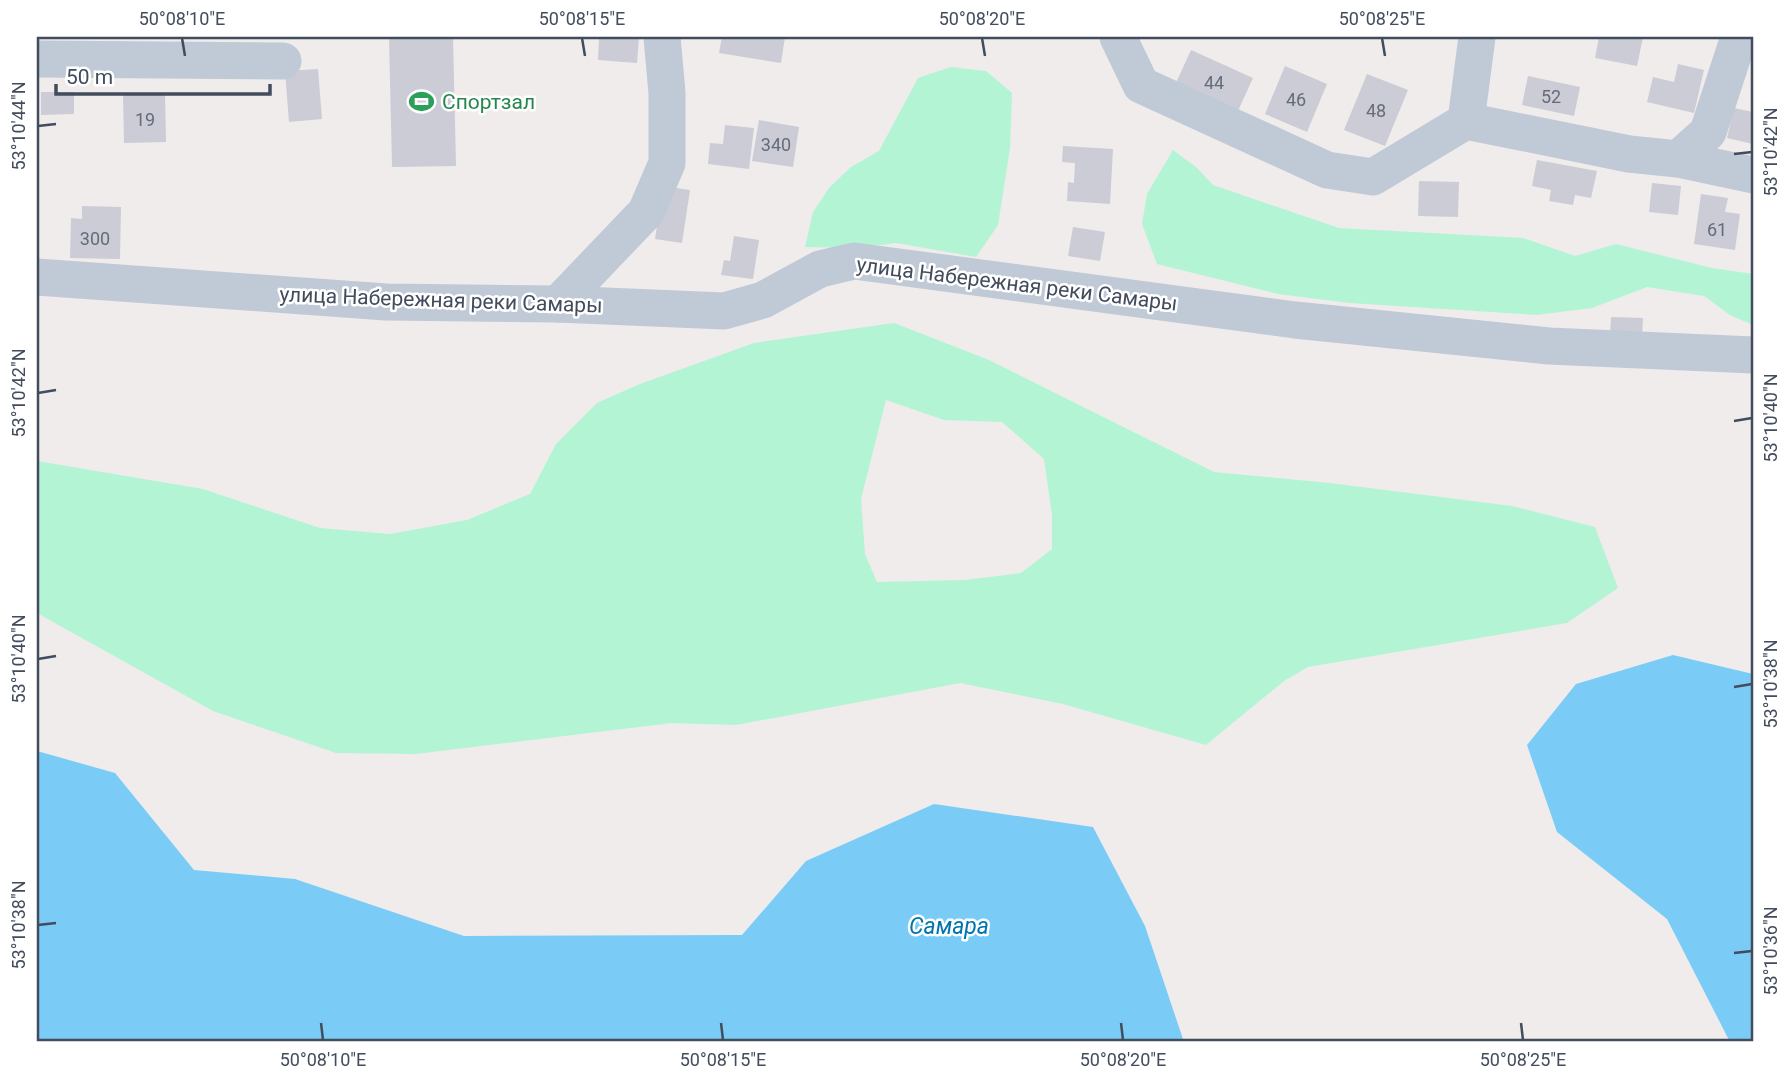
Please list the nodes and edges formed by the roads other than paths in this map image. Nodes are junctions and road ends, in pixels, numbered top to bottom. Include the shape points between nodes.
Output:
1 (662, 37) edge
2 (1118, 37) edge
3 (1477, 37) edge
4 (1739, 37) edge
5 (75, 48) edge
6 (37, 59) edge
7 (283, 61) dead end
8 (1466, 121) junction
9 (1678, 159) junction
10 (1753, 175) edge
11 (37, 277) edge
12 (558, 303) junction
13 (1753, 355) edge

1 - 12 street via 667,163 646,212
2 - 8 street via 1141,85 1327,170 1373,177
3 - 8 street
4 - 9 street via 1708,132
5 - 6 street
5 - 7 street
8 - 9 street via 1629,154
9 - 10 street
11 - 12 street, улица Набережная реки Самары via 386,302
12 - 13 street, улица Набережная реки Самары via 724,311 763,300 820,269 854,261 1295,320 1549,346

